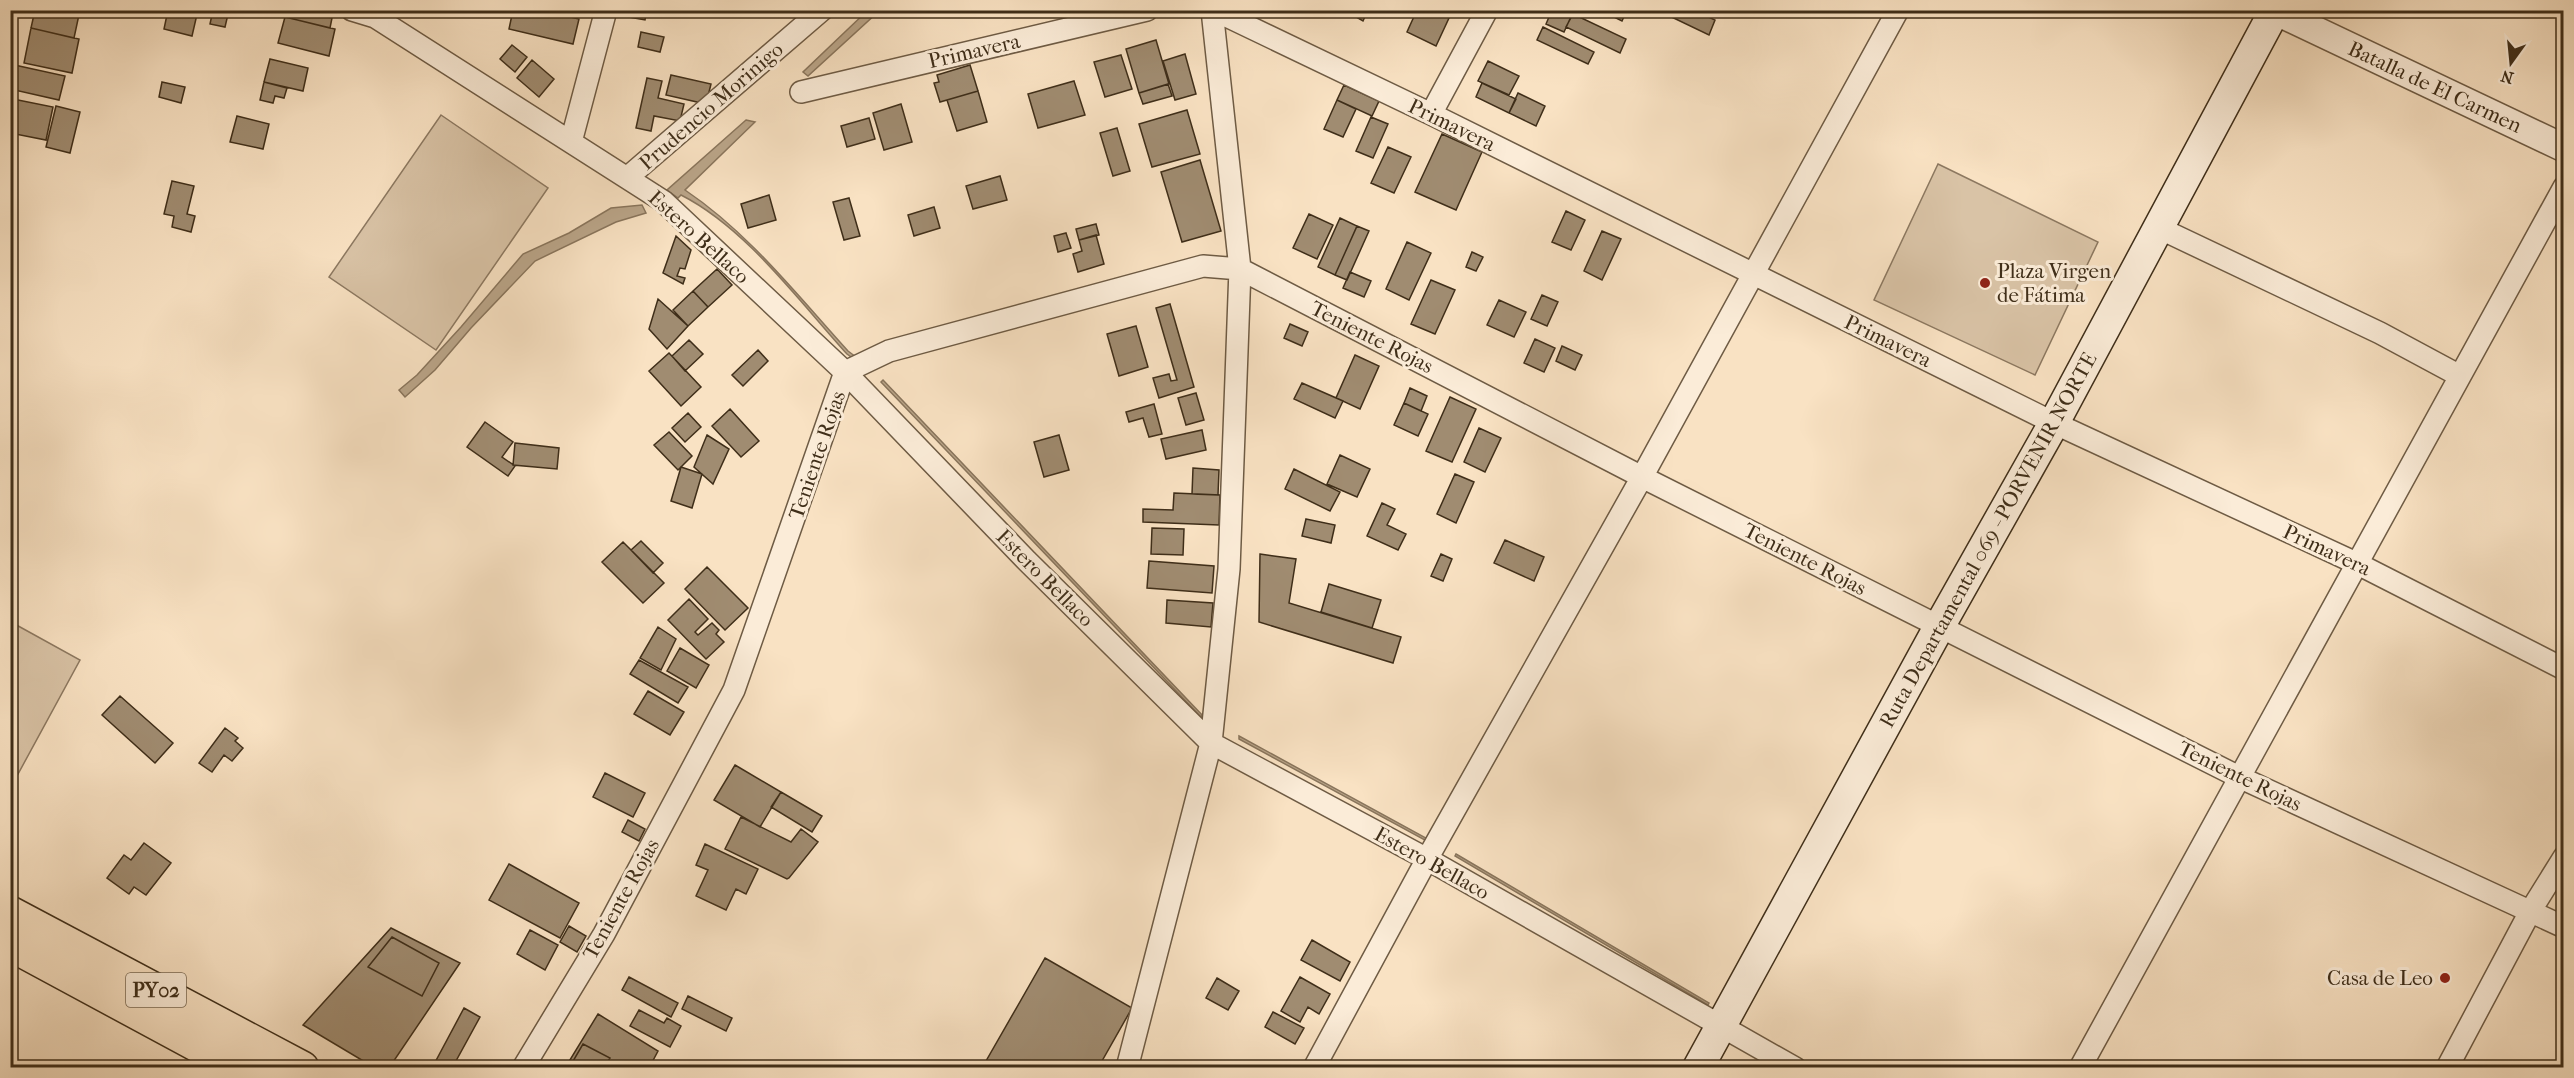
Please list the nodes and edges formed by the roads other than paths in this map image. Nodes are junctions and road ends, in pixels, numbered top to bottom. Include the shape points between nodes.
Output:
1 (606, 10) edge
2 (822, 10) edge
3 (1147, 10) edge
4 (1213, 10) edge
5 (1487, 10) edge
6 (1898, 10) edge
7 (2274, 11) edge
8 (360, 12) edge
9 (801, 92) dead end
10 (1431, 114) junction
11 (571, 142) junction
12 (2564, 148) edge
13 (628, 177) junction
14 (2564, 187) edge
15 (2159, 228) junction
16 (1240, 269) junction
17 (1753, 274) junction
18 (845, 372) junction
19 (2460, 376) junction
20 (2055, 423) junction
21 (1642, 477) junction
22 (2358, 564) junction
23 (1939, 627) junction
24 (2564, 669) edge
25 (1210, 743) junction
26 (2239, 777) junction
27 (2564, 857) edge
28 (1427, 859) junction
29 (2531, 910) junction
30 (10, 913) edge
31 (2564, 927) edge
32 (10, 944) edge
33 (1721, 1026) junction
34 (240, 1068) edge
35 (302, 1068) edge
36 (523, 1068) edge
37 (1127, 1068) edge
38 (1314, 1068) edge
39 (1698, 1068) edge
40 (1795, 1068) edge
41 (2080, 1068) edge
42 (2447, 1068) edge

1 - 11 street
2 - 13 street, Prudencio Morinigo
3 - 9 street, Primavera
4 - 10 street, Primavera
4 - 16 street
5 - 10 street
6 - 17 street
7 - 12 street, Batalla de El Carmen
7 - 15 main road, Ruta Departamental 069 - PORVENIR NORTE
8 - 11 street, Estero Bellaco via 375,17
10 - 17 street, Primavera
11 - 13 street, Estero Bellaco
13 - 18 street, Estero Bellaco via 663,201
14 - 19 street
15 - 19 street via 2380,333
15 - 20 main road, Ruta Departamental 069 - PORVENIR NORTE
16 - 18 street, Teniente Rojas via 1203,266 889,351
16 - 21 street, Teniente Rojas
16 - 25 street via 1229,569
17 - 20 street, Primavera
17 - 21 street
18 - 25 street, Estero Bellaco
18 - 36 street, Teniente Rojas via 734,690 603,934
19 - 22 street
20 - 22 street, Primavera
20 - 23 main road, Ruta Departamental 069 - PORVENIR NORTE
21 - 23 street, Teniente Rojas
21 - 28 street
22 - 24 street, Primavera
22 - 26 street
23 - 26 street, Teniente Rojas
23 - 33 main road, Ruta Departamental 069 - PORVENIR NORTE
25 - 28 street, Estero Bellaco
25 - 37 street
26 - 29 street, Teniente Rojas
26 - 41 street
27 - 29 street
28 - 33 street, Estero Bellaco
28 - 38 street
29 - 31 street, Teniente Rojas
29 - 42 street
30 - 35 highway, PY02
32 - 34 highway, PY02
33 - 39 main road, Ruta Departamental 069 - PORVENIR NORTE
33 - 40 street, Estero Bellaco

